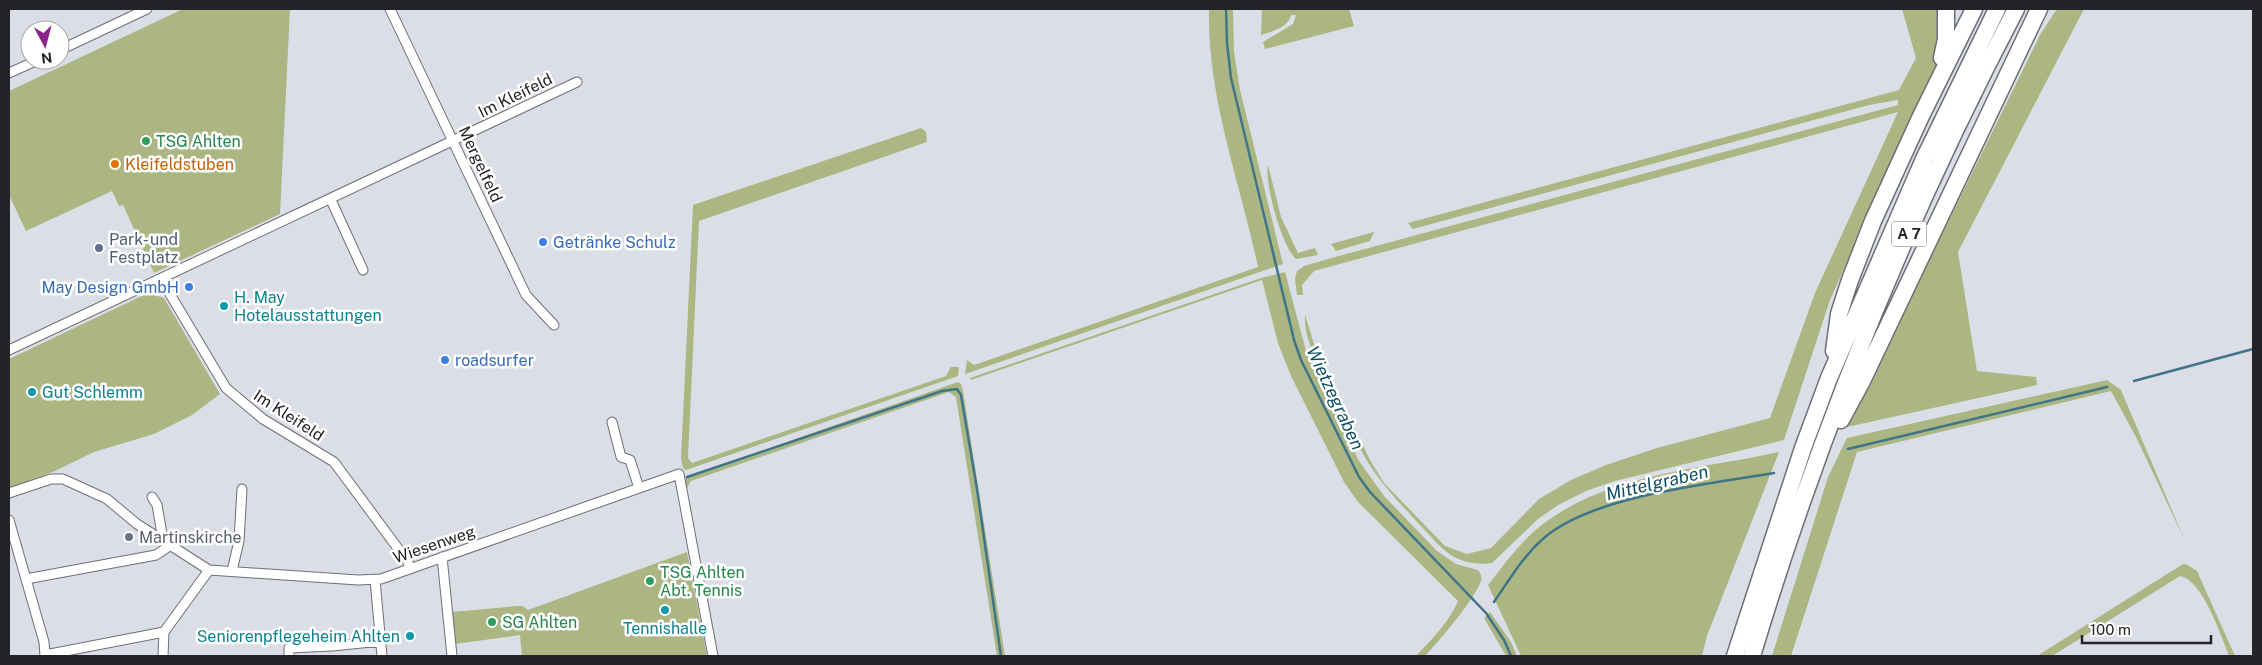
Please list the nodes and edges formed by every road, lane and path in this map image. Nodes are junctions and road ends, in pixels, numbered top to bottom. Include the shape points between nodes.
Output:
1 (147, 9) edge
2 (390, 9) edge
3 (1946, 9) edge
4 (1974, 9) edge
5 (1997, 9) edge
6 (2016, 9) edge
7 (2039, 9) edge
8 (2048, 9) edge
9 (70, 45) edge
10 (2018, 56) junction
11 (577, 82) dead end
12 (1937, 82) junction
13 (454, 141) junction
14 (331, 200) junction
15 (363, 270) dead end
16 (161, 279) junction
17 (554, 325) dead end
18 (9, 350) edge
19 (1830, 378) junction
20 (612, 422) dead end
21 (1815, 465) junction
22 (639, 488) junction
23 (242, 489) dead end
24 (9, 493) edge
25 (152, 497) dead end
26 (9, 520) edge
27 (167, 543) junction
28 (442, 557) junction
29 (410, 568) junction
30 (209, 570) junction
31 (232, 571) junction
32 (26, 579) junction
33 (375, 580) junction
34 (164, 632) junction
35 (381, 641) junction
36 (45, 656) edge
37 (163, 656) edge
38 (289, 656) edge
39 (382, 656) edge
40 (452, 656) edge
41 (713, 656) edge
42 (1735, 656) edge
43 (1752, 656) edge

1 - 9 street
2 - 13 street, Mergelfeld
3 - 12 highway via 1946,39
4 - 12 highway
5 - 19 highway, A 7 via 1924,159
6 - 21 highway, A 7 via 1935,174 1863,340
7 - 10 highway
8 - 10 highway
10 - 21 highway via 1862,383
11 - 13 street, Im Kleifeld
12 - 19 highway via 1873,221 1850,280 1839,314
13 - 14 street, Im Kleifeld
13 - 17 street, Mergelfeld via 526,295
14 - 15 street
14 - 16 street, Im Kleifeld
16 - 18 street, Im Kleifeld
16 - 29 street, Im Kleifeld via 226,388 263,419 334,462
19 - 42 highway, A 7
20 - 22 street via 621,457 630,460
21 - 43 highway, A 7
22 - 28 street, Wiesenweg
22 - 41 street, Wiesenweg via 679,474
23 - 31 street via 239,541
24 - 27 street via 51,479 62,479 107,499 136,524
25 - 27 street
26 - 32 street
27 - 30 street
27 - 32 street via 156,555
28 - 29 street, Wiesenweg
28 - 40 street
29 - 33 street, Wiesenweg
30 - 31 street, Wiesenweg
30 - 34 street
31 - 33 street, Wiesenweg
32 - 36 street
33 - 35 street
34 - 36 street
34 - 37 street
35 - 38 street via 289,648
35 - 39 street

